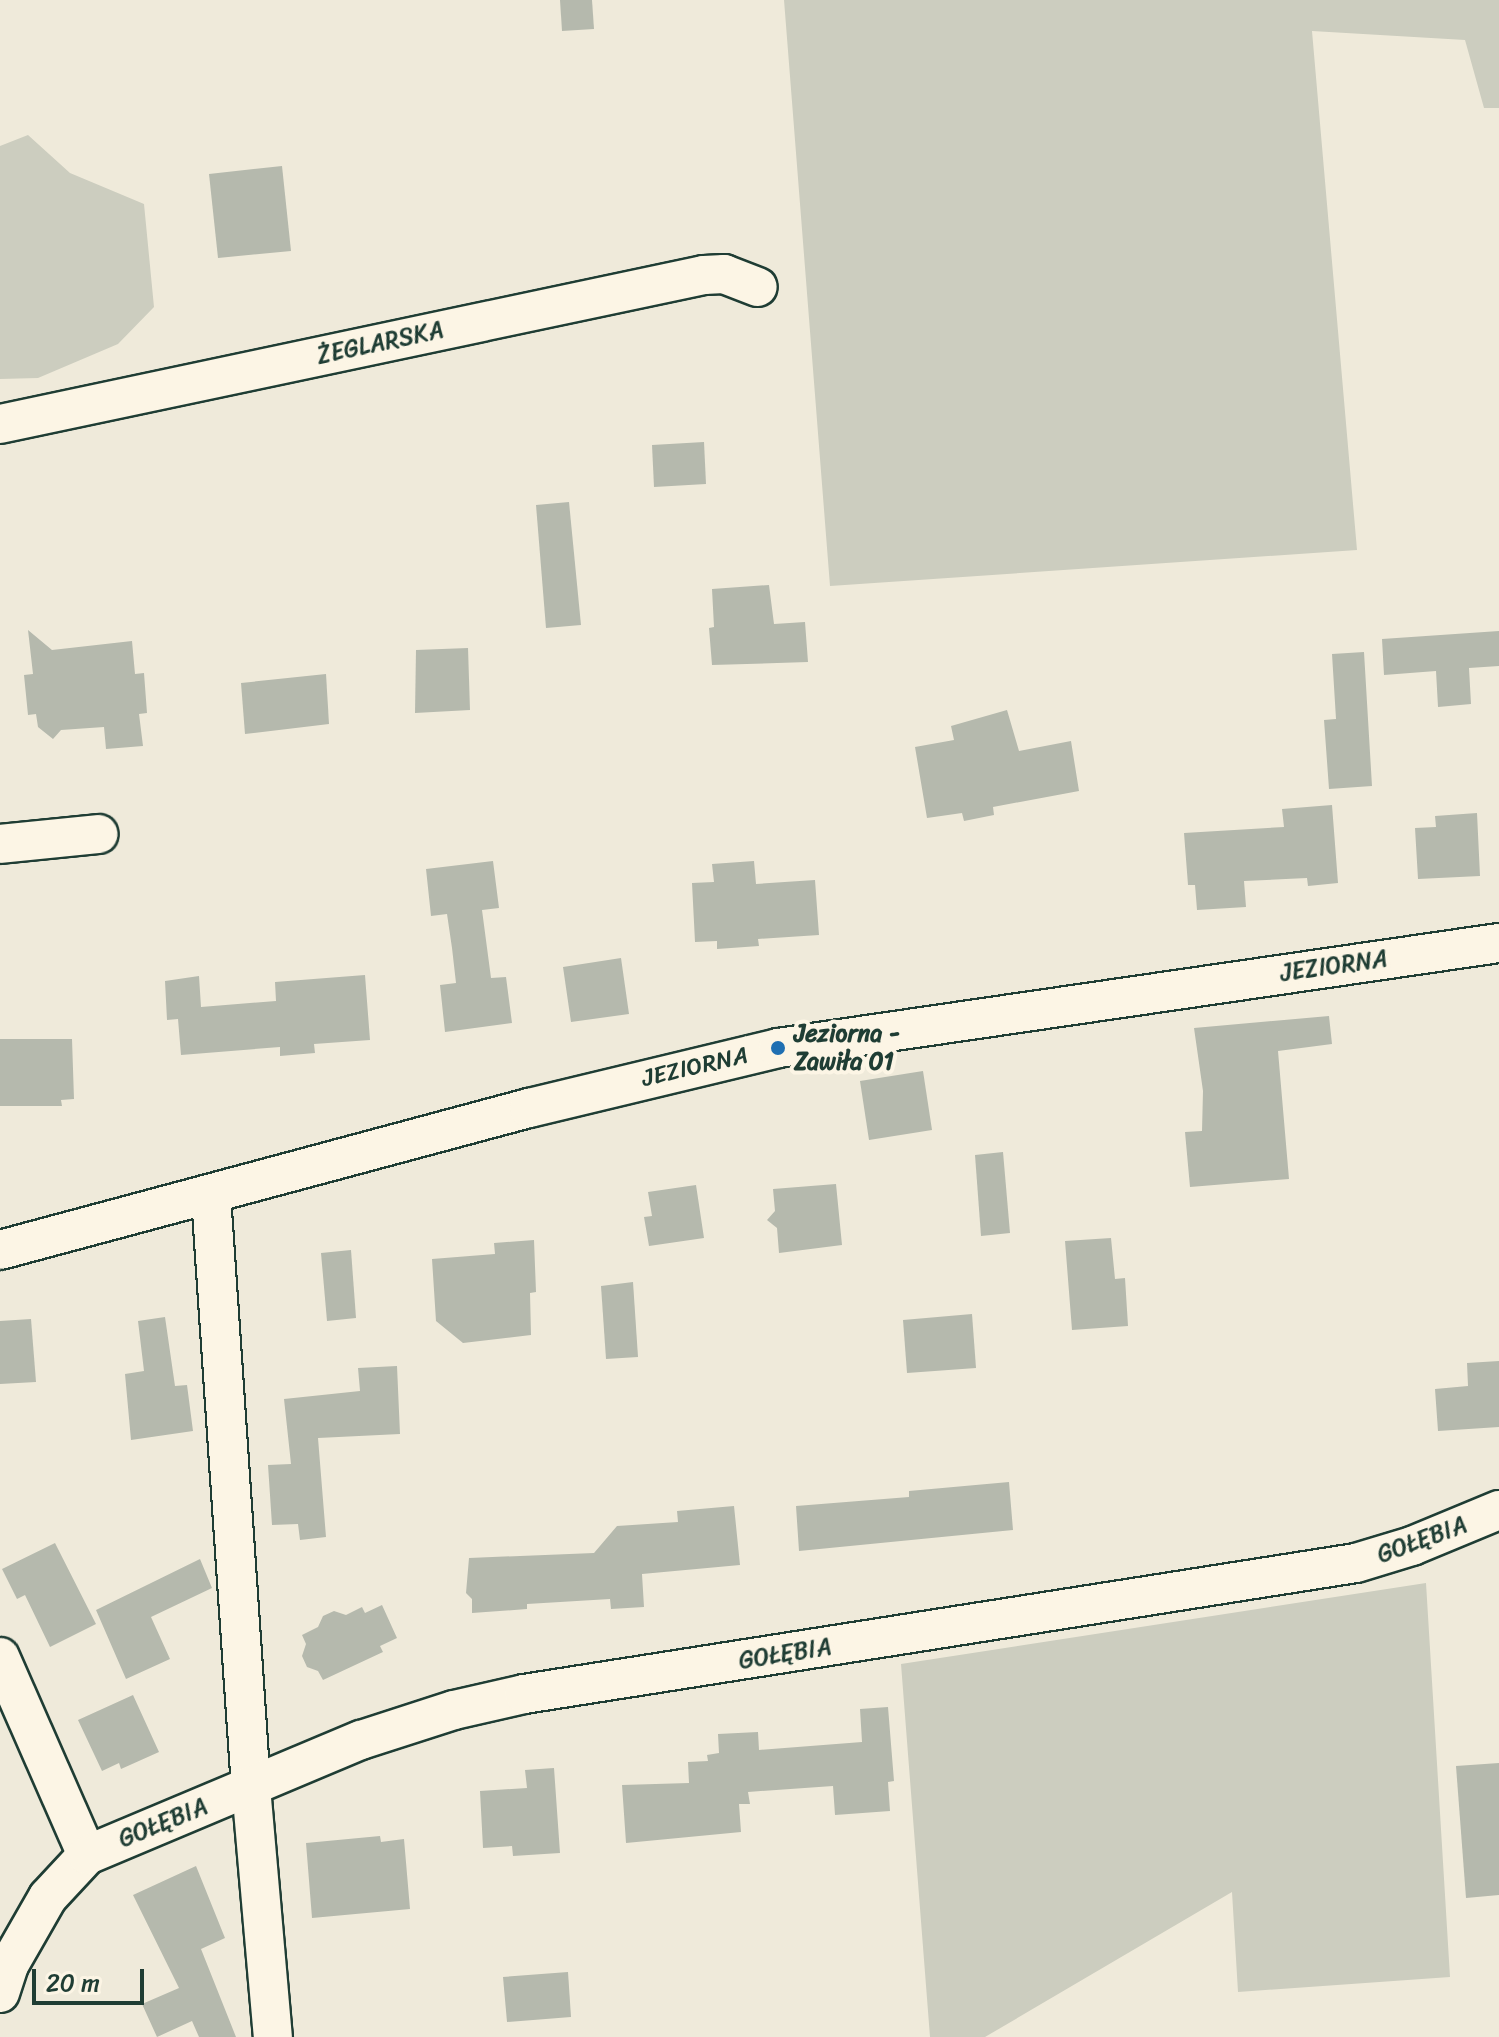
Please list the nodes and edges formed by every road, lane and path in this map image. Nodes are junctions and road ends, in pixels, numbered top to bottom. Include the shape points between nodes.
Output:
1 (758, 287) dead end
2 (0, 424) edge
3 (98, 834) dead end
4 (0, 844) edge
5 (1499, 943) edge
6 (211, 1196) junction
7 (0, 1250) edge
8 (1499, 1510) edge
9 (0, 1657) edge
10 (251, 1787) junction
11 (87, 1855) junction
12 (0, 1993) edge
13 (273, 2037) edge

1 - 2 street, ŻEGLARSKA via 724,274 704,275
3 - 4 street
5 - 6 street, JEZIORNA via 778,1048 529,1108
6 - 7 street, JEZIORNA
6 - 10 street
8 - 10 street, GOŁĘBIA via 1356,1563 510,1697 361,1740
9 - 11 street
10 - 11 street, GOŁĘBIA
10 - 13 street
11 - 12 street, GOŁĘBIA via 48,1897 9,1965

